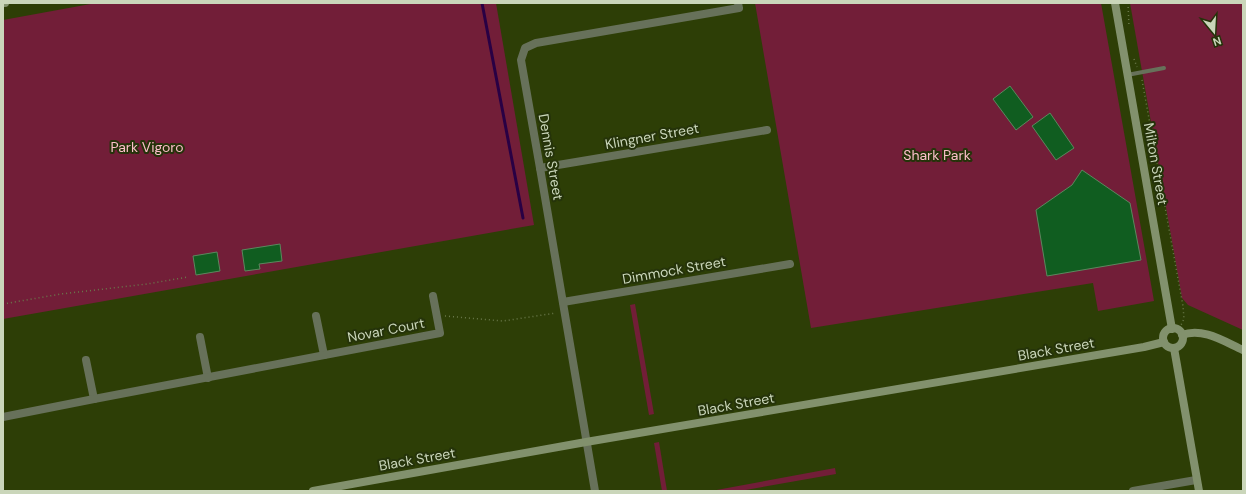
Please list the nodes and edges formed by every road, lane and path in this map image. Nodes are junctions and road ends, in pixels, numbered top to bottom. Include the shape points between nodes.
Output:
1 (738, 3) edge
2 (1115, 3) edge
3 (1128, 3) edge
4 (1129, 28) dead end
5 (1164, 68) dead end
6 (1127, 75) junction
7 (1142, 80) dead end
8 (767, 130) dead end
9 (540, 168) junction
10 (790, 264) dead end
11 (188, 277) dead end
12 (433, 296) dead end
13 (562, 302) junction
14 (3, 304) edge
15 (564, 311) junction
16 (437, 315) junction
17 (316, 316) dead end
18 (1177, 331) junction
19 (200, 338) dead end
20 (1164, 342) junction
21 (1174, 348) junction
22 (1243, 350) edge
23 (324, 355) junction
24 (86, 360) dead end
25 (208, 378) junction
26 (94, 399) junction
27 (3, 417) edge
28 (586, 442) junction
29 (1196, 480) junction
30 (313, 491) edge
31 (595, 491) edge
32 (1134, 491) edge
33 (1199, 491) edge

1 - 9 street, Dennis Street via 739,8 536,43 526,48 521,60
2 - 6 street, Milton Street
3 - 4 path
5 - 6 lane
6 - 18 street, Milton Street
7 - 18 path via 1184,312 1184,321
8 - 9 street, Klingner Street
9 - 13 street, Dennis Street
10 - 13 street, Dimmock Street
11 - 14 path
12 - 16 street, Novar Court
13 - 15 street, Dennis Street
15 - 16 path via 503,321
15 - 28 street, Dennis Street
16 - 23 street, Novar Court via 440,333
17 - 23 street
18 - 20 street via 1167,331
18 - 21 street via 1181,344
18 - 22 street via 1199,332
19 - 25 street
20 - 21 street via 1168,347
20 - 28 street, Black Street
21 - 29 street
23 - 25 street, Novar Court
24 - 26 street
25 - 26 street, Novar Court
26 - 27 street, Novar Court
28 - 30 street, Black Street
28 - 31 street, Dennis Street
29 - 32 street
29 - 33 street

